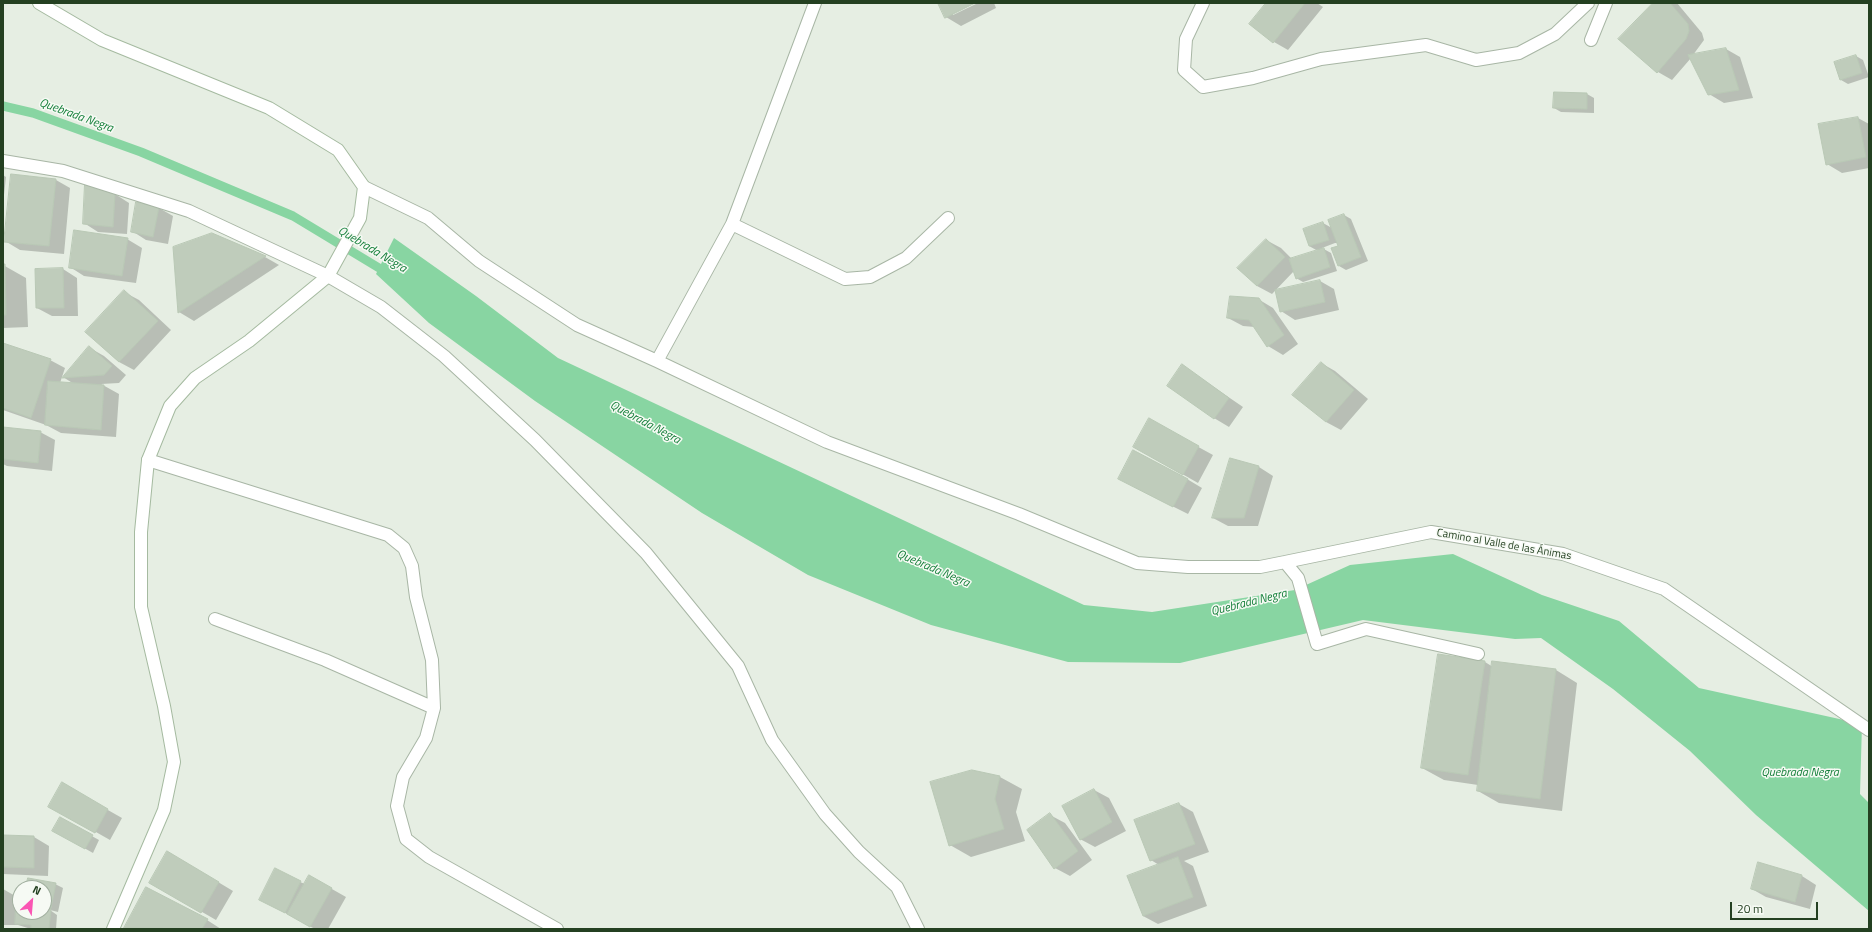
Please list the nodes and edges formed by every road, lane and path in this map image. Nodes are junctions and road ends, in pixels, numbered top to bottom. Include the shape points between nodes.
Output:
1 (39, 3) edge
2 (815, 3) edge
3 (1203, 3) edge
4 (1588, 3) edge
5 (1606, 3) edge
6 (1591, 40) dead end
7 (3, 161) edge
8 (364, 187) junction
9 (948, 218) dead end
10 (732, 224) junction
11 (328, 276) junction
12 (658, 360) junction
13 (148, 460) junction
14 (1285, 562) junction
15 (215, 619) dead end
16 (1478, 654) dead end
17 (434, 708) junction
18 (1869, 730) edge
19 (113, 929) edge
20 (557, 929) edge
21 (918, 929) edge

1 - 8 street via 102,40 269,108 338,150
2 - 10 street
3 - 4 street via 1186,39 1184,70 1203,87 1253,78 1321,59 1426,45 1476,60 1519,53 1556,34
5 - 6 street
7 - 11 street via 63,171 189,212
8 - 11 street via 360,218
8 - 12 street, Camino al Valle de las Ánimas via 428,218 478,261 577,325
9 - 10 street via 906,258 870,277 845,279
10 - 12 street
11 - 13 street via 249,341 195,378 170,406
11 - 21 street via 381,307 444,356 535,440 646,553 738,666 772,740 825,814 859,852 897,887
12 - 14 street, Camino al Valle de las Ánimas via 827,442 1019,514 1137,563 1196,567 1260,567
13 - 17 street via 388,535 404,548 412,566 416,597 432,660
13 - 19 street via 141,532 141,607 174,762 164,810
14 - 16 street via 1298,578 1317,644 1366,629
14 - 18 street, Camino al Valle de las Ánimas via 1432,532 1562,554 1664,589
15 - 17 street via 325,660
17 - 20 street via 426,738 403,776 397,806 406,840 429,857

